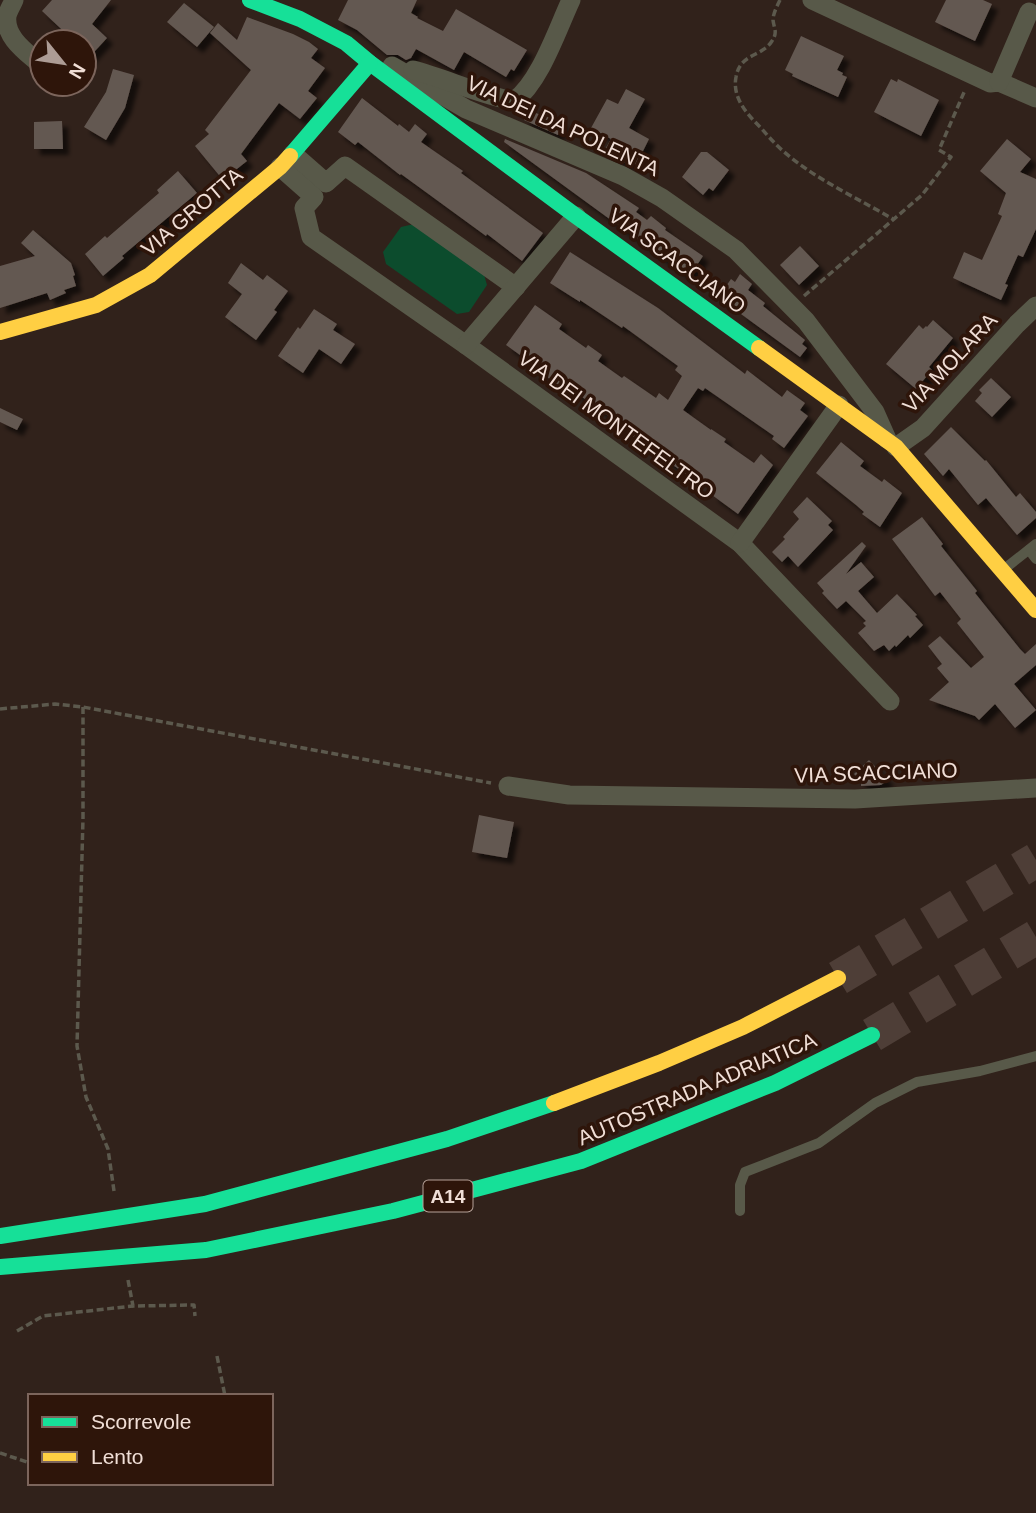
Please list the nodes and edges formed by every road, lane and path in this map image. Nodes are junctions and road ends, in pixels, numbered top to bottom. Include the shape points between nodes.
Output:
1 (14, 0) edge
2 (250, 0) edge
3 (570, 0) edge
4 (780, 0) edge
5 (812, 0) edge
6 (1029, 12) dead end
7 (28, 53) edge
8 (379, 63) junction
9 (972, 75) junction
10 (999, 82) junction
11 (1036, 99) edge
12 (286, 160) junction
13 (576, 216) junction
14 (893, 219) junction
15 (516, 287) junction
16 (1036, 306) edge
17 (792, 307) junction
18 (0, 332) edge
19 (466, 345) junction
20 (839, 405) junction
21 (891, 444) junction
22 (740, 543) junction
23 (1032, 547) edge
24 (1036, 559) edge
25 (1002, 570) junction
26 (1036, 610) edge
27 (890, 701) dead end
28 (83, 707) junction
29 (0, 709) edge
30 (508, 786) joint
31 (1036, 789) edge
32 (838, 978) tunnel mouth
33 (872, 1035) tunnel mouth
34 (1036, 1056) edge
35 (114, 1191) dead end
36 (740, 1211) dead end
37 (0, 1236) edge
38 (0, 1267) edge
39 (128, 1279) dead end
40 (133, 1306) junction
41 (195, 1316) dead end
42 (17, 1331) dead end
43 (217, 1356) dead end
44 (225, 1394) edge
45 (0, 1453) edge
46 (28, 1462) edge

1 - 7 street via 7,16 9,30
2 - 8 main road, VIA SCACCIANO via 300,19
3 - 8 street via 538,72 514,101
4 - 14 path via 773,20 775,37 742,62 736,75 736,91 744,110 782,151
5 - 9 street
6 - 10 street
8 - 12 main road, VIA GROTTA
8 - 13 main road, VIA SCACCIANO
8 - 17 street, VIA DEI DA POLENTA via 466,109 623,176 662,198 736,250
9 - 10 street
9 - 14 path via 939,150 951,156 922,195
10 - 11 street
12 - 15 street via 326,183 345,166
12 - 18 main road, VIA GROTTA via 150,275 96,305
12 - 19 street, VIA DEI MONTEFELTRO via 314,197 304,208 312,237
13 - 15 street
13 - 20 main road, VIA SCACCIANO
14 - 17 path
15 - 19 street
16 - 21 street, VIA MOLARA via 923,428
17 - 21 street, VIA DEI DA POLENTA via 875,412
19 - 22 street, VIA DEI MONTEFELTRO
20 - 21 main road, VIA SCACCIANO
20 - 22 street
21 - 25 main road, VIA SCACCIANO
22 - 27 street, VIA DEI MONTEFELTRO
23 - 24 lane
23 - 25 lane
25 - 26 main road, VIA SCACCIANO
28 - 29 path via 55,704
28 - 30 path
28 - 35 path via 77,1046 86,1097 108,1149
30 - 31 street, VIA SCACCIANO via 569,795 855,799
32 - 37 main road, AUTOSTRADA ADRIATICA via 743,1027 659,1063 446,1139 205,1204
33 - 38 main road, AUTOSTRADA ADRIATICA / A14 via 775,1083 580,1161 393,1211 206,1250
34 - 36 lane via 917,1082 874,1104 819,1143 744,1172
39 - 40 path
40 - 41 path via 194,1305
40 - 42 path via 43,1316
43 - 44 path
45 - 46 path

